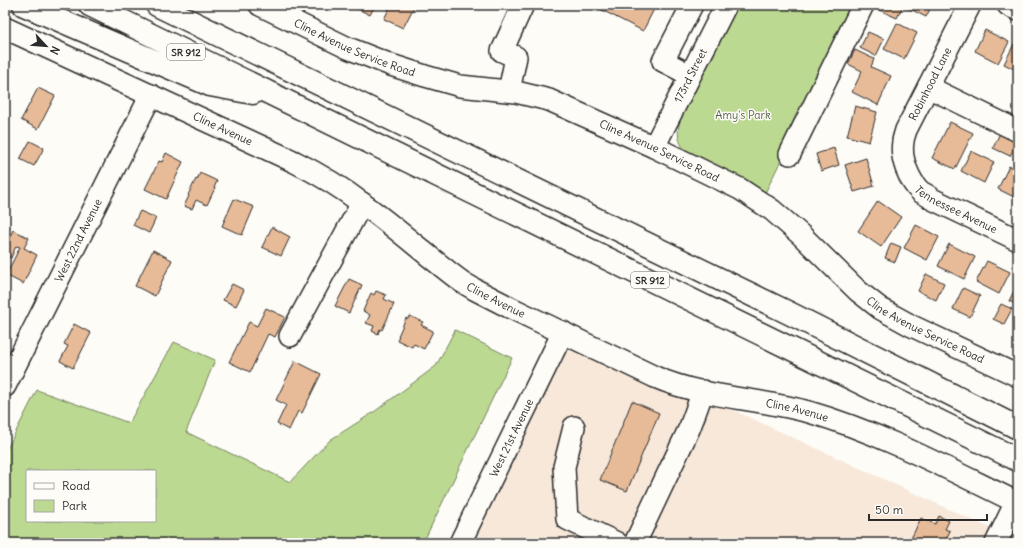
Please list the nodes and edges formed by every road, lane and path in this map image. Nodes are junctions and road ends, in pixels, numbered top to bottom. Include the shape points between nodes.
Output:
1 (24, 5) edge
2 (90, 5) edge
3 (157, 5) edge
4 (260, 5) edge
5 (523, 5) edge
6 (692, 5) edge
7 (726, 5) edge
8 (863, 5) edge
9 (970, 5) edge
10 (1008, 5) edge
11 (1018, 10) edge
12 (5, 28) edge
13 (690, 75) junction
14 (928, 87) junction
15 (509, 91) junction
16 (151, 95) junction
17 (281, 99) junction
18 (1018, 131) edge
19 (654, 147) junction
20 (790, 154) dead end
21 (905, 166) joint
22 (362, 203) junction
23 (1018, 240) edge
24 (563, 332) junction
25 (290, 336) dead end
26 (1018, 376) edge
27 (5, 386) edge
28 (703, 392) junction
29 (574, 428) dead end
30 (1018, 428) edge
31 (1018, 460) edge
32 (1017, 502) edge
33 (460, 543) edge
34 (617, 543) edge
35 (635, 543) edge
36 (996, 543) edge

1 - 17 highway via 210,85
2 - 17 highway, SR 912
3 - 30 highway, SR 912
4 - 15 street, Cline Avenue Service Road via 348,48 424,76 460,86
5 - 15 street via 502,50 516,57
6 - 13 street via 662,61
7 - 13 street, 173rd Street
8 - 20 street
9 - 14 street, Robinhood Lane
10 - 11 street
12 - 16 street, Cline Avenue
13 - 19 street, 173rd Street
14 - 18 street
14 - 21 street, Robinhood Lane via 902,143
15 - 19 street, Cline Avenue Service Road via 550,100
16 - 22 street, Cline Avenue via 295,162
16 - 27 street, West 22nd Avenue
17 - 31 highway, SR 912
19 - 26 street, Cline Avenue Service Road via 740,189 772,210 858,291 881,309
21 - 23 street, Tennessee Avenue via 921,191 932,199
22 - 24 street, Cline Avenue via 462,282
22 - 25 street
24 - 28 street, Cline Avenue via 666,382
24 - 33 street, West 21st Avenue
28 - 32 street, Cline Avenue via 785,406 839,422 913,452
28 - 35 street via 690,427
29 - 34 street via 564,468 567,519
32 - 36 street

